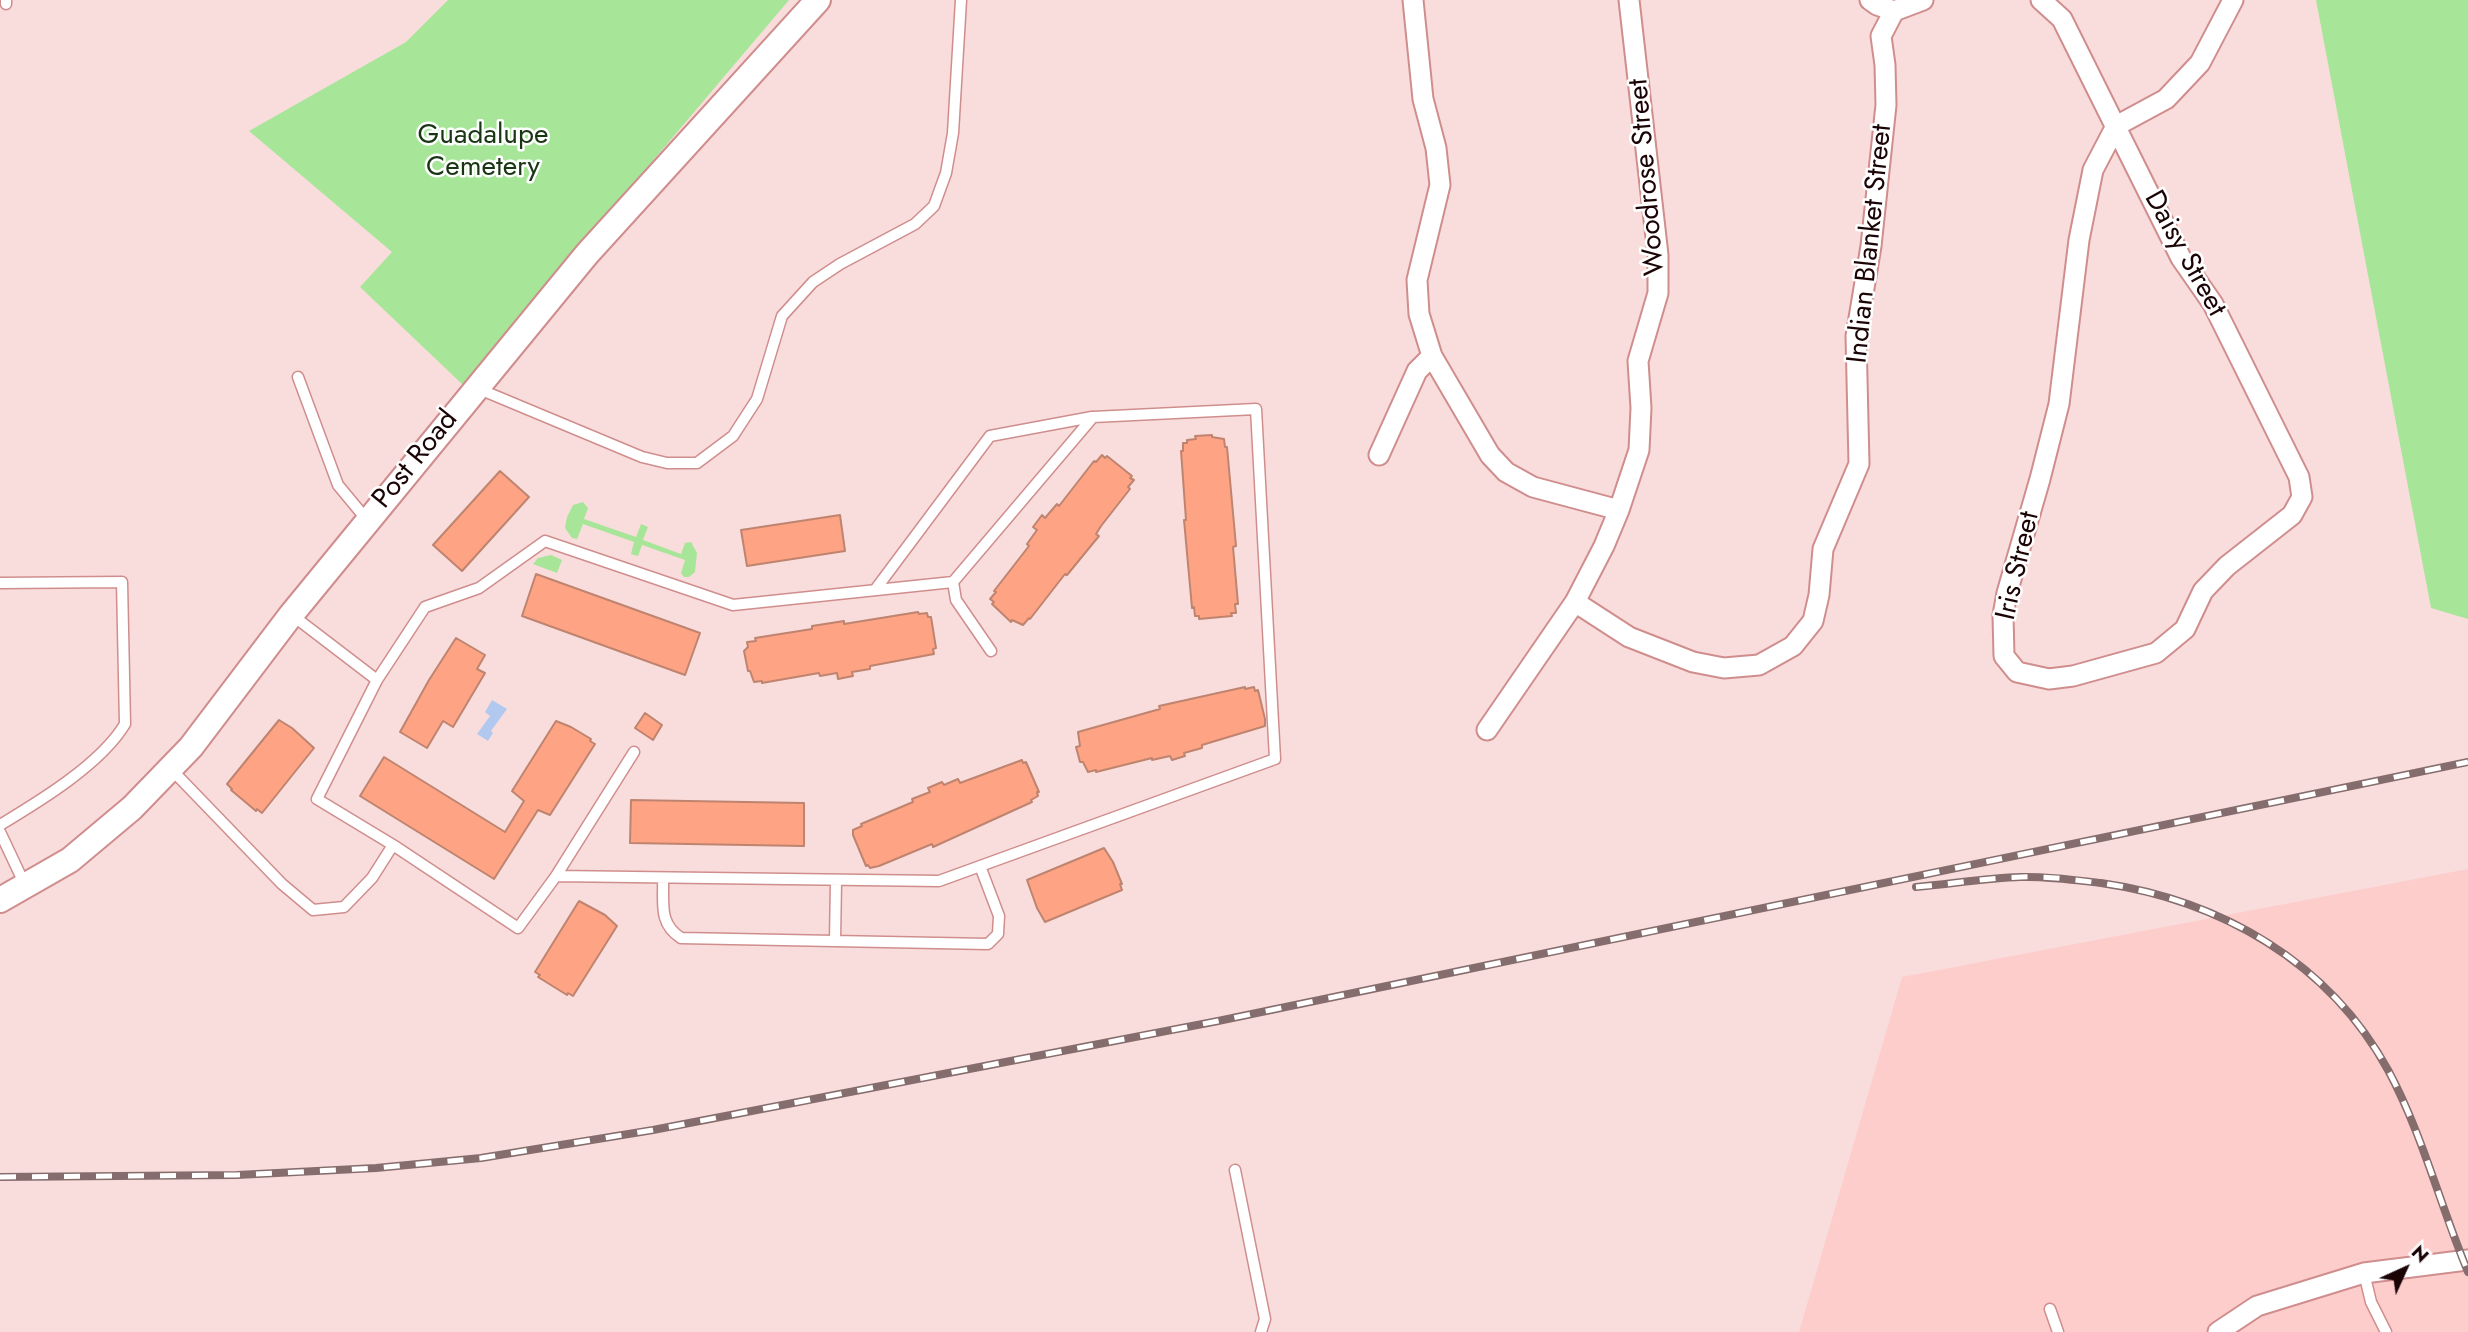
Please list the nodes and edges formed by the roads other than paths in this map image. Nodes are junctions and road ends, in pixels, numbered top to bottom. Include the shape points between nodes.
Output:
1 (818, 0) edge
2 (961, 0) edge
3 (1413, 0) edge
4 (1629, 0) edge
5 (1870, 0) edge
6 (1923, 0) edge
7 (2041, 0) edge
8 (2233, 0) edge
9 (1894, 11) junction
10 (2116, 126) junction
11 (1432, 356) junction
12 (298, 377) dead end
13 (476, 388) junction
14 (1093, 417) junction
15 (1379, 454) dead end
16 (1619, 510) junction
17 (2292, 515) joint
18 (367, 520) junction
19 (953, 582) junction
20 (0, 583) edge
21 (875, 590) junction
22 (1574, 602) junction
23 (291, 615) junction
24 (991, 651) dead end
25 (377, 680) junction
26 (1487, 730) dead end
27 (634, 752) dead end
28 (170, 769) junction
29 (0, 825) edge
30 (0, 832) edge
31 (393, 845) junction
32 (980, 866) junction
33 (556, 876) junction
34 (663, 878) junction
35 (836, 881) junction
36 (26, 887) junction
37 (0, 900) edge
38 (835, 941) junction
39 (1235, 1170) dead end
40 (2468, 1260) edge
41 (2364, 1273) junction
42 (2050, 1309) dead end
43 (1261, 1332) edge
44 (2058, 1332) edge
45 (2218, 1332) edge
46 (2386, 1332) edge

1 - 13 street, Post Road via 587,254
2 - 13 lane via 953,133 934,206 915,224 813,282 782,316 757,399 733,436 697,463 667,463 642,457
3 - 11 street via 1423,99 1440,185 1417,280 1419,314
4 - 16 street, Woodrose Street via 1654,206 1658,293 1637,360 1639,450
5 - 9 street
6 - 9 street
7 - 10 street, Daisy Street via 2062,19
8 - 10 street via 2200,63 2166,99
9 - 22 street, Indian Blanket Street via 1881,36 1886,106 1856,336 1859,464 1823,549 1814,621 1793,646 1759,665 1724,668 1693,663 1629,637
10 - 17 street, Daisy Street via 2181,258 2218,314 2299,477 2302,497
10 - 17 street, Iris Street via 2094,170 2059,404 2007,593 2004,656 2017,672 2049,679 2156,653 2186,629 2203,591 2227,566
11 - 15 street via 1417,371
11 - 16 street via 1490,455 1506,472 1533,487
12 - 18 lane via 338,485
13 - 18 street, Post Road
14 - 19 lane
14 - 21 lane via 990,436
14 - 32 lane via 1256,409 1275,759
16 - 22 street, Woodrose Street
18 - 23 street, Post Road
19 - 21 lane
19 - 24 lane via 956,600
20 - 29 lane via 122,582 125,724 115,740 50,795
21 - 25 lane via 733,605 545,541 479,588 425,607
22 - 26 street, Woodrose Street
23 - 25 lane
23 - 28 street, Post Road
25 - 31 lane via 317,799
27 - 33 lane
28 - 31 lane via 313,910 344,907 372,878
28 - 36 street, Post Road via 70,860
30 - 36 lane
31 - 33 lane via 518,928
32 - 35 lane via 939,881
32 - 38 lane via 999,916 998,934 988,944
33 - 34 lane
34 - 35 lane
34 - 38 lane via 664,919 669,930 681,938
35 - 38 lane
36 - 37 street, Post Road
39 - 43 lane via 1265,1319
40 - 41 street
41 - 45 street via 2257,1306
41 - 46 lane via 2371,1302
42 - 44 lane

